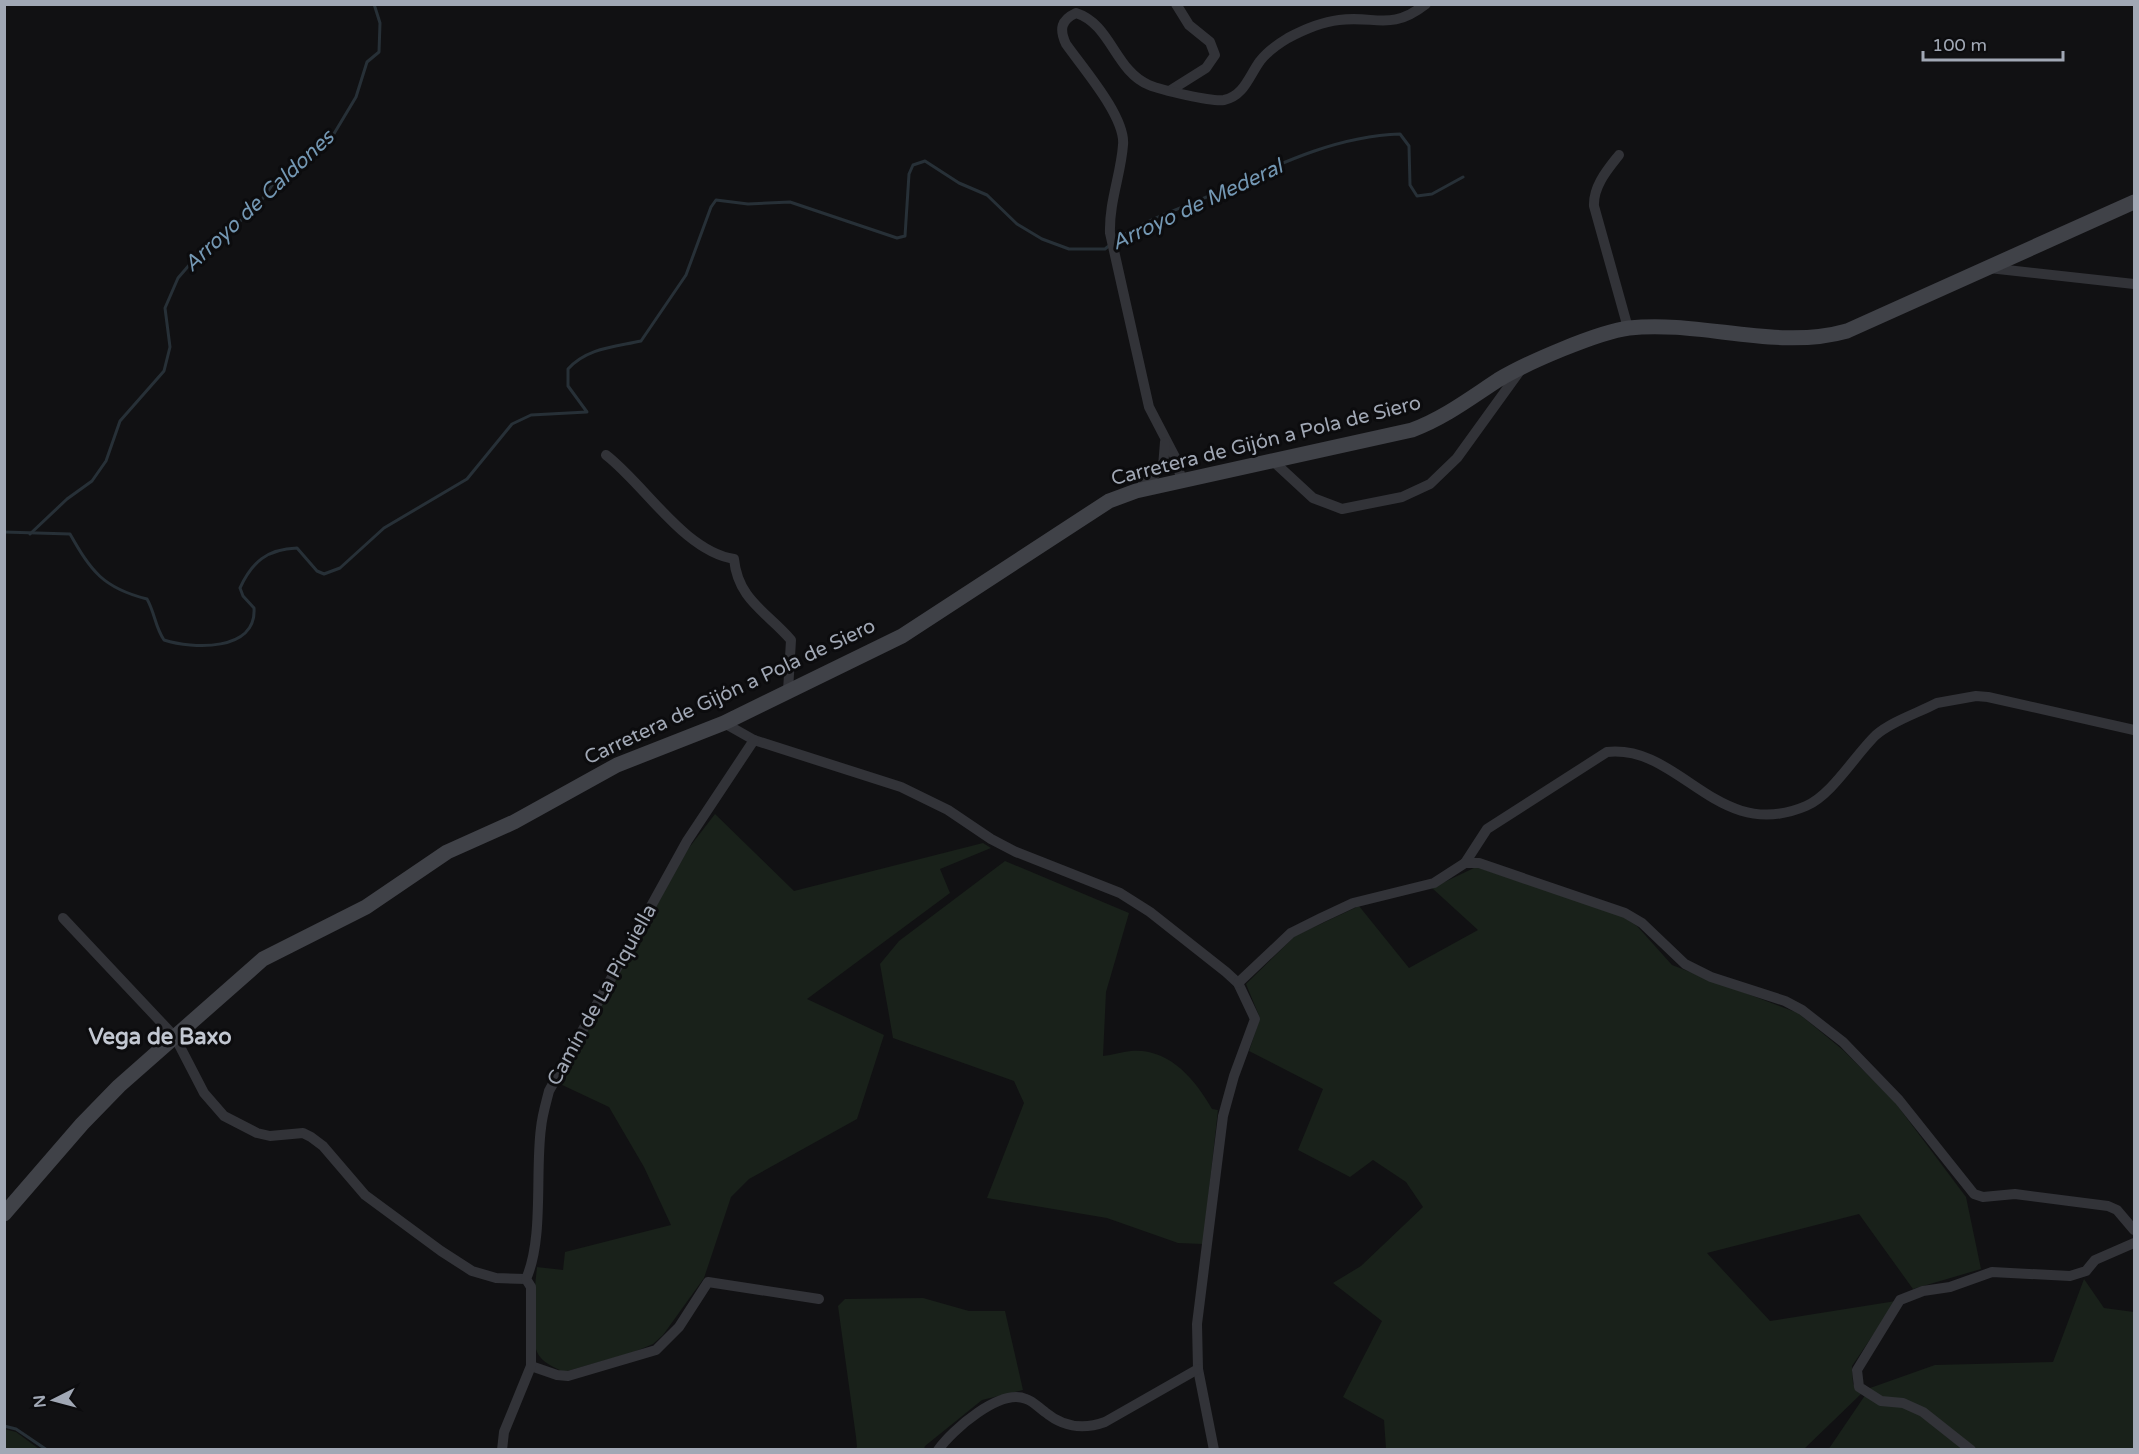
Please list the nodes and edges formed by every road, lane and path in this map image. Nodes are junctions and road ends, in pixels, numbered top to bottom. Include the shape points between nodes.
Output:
1 (1176, 4) edge
2 (1426, 4) edge
3 (1171, 90) junction
4 (1619, 155) dead end
5 (2134, 202) edge
6 (1989, 268) junction
7 (2134, 284) edge
8 (1628, 328) junction
9 (1523, 366) junction
10 (1165, 438) junction
11 (606, 455) dead end
12 (1274, 462) junction
13 (1164, 467) junction
14 (1177, 482) junction
15 (1136, 491) junction
16 (789, 692) junction
17 (724, 723) junction
18 (2134, 730) edge
19 (754, 740) junction
20 (1465, 863) junction
21 (63, 918) dead end
22 (1238, 983) junction
23 (175, 1037) junction
24 (4, 1214) edge
25 (2134, 1230) edge
26 (2134, 1243) edge
27 (526, 1279) junction
28 (819, 1299) dead end
29 (531, 1366) junction
30 (1198, 1368) junction
31 (503, 1449) edge
32 (938, 1449) edge
33 (1214, 1449) edge
34 (1971, 1449) edge

1 - 3 street via 1189,25 1210,42 1215,55 1206,68
2 - 3 street via 1408,17 1394,21 1341,19 1289,38 1259,62 1237,95 1226,100 1212,101
3 - 10 street via 1137,80 1085,16 1076,13 1066,18 1062,34 1066,44 1112,111 1123,135 1110,232 1149,407
4 - 8 street via 1593,198
5 - 6 street, Carretera de Gijón a Pola de Siero
6 - 7 street
6 - 8 street, Carretera de Gijón a Pola de Siero via 1833,334 1798,337 1670,326
8 - 9 street, Carretera de Gijón a Pola de Siero via 1605,333
9 - 12 street, Carretera de Gijón a Pola de Siero via 1433,422 1370,441
9 - 12 street via 1457,458 1430,484 1402,496 1342,509 1313,498
10 - 13 street
10 - 14 street via 1175,457
11 - 16 street via 699,543 734,560 739,586 745,595 791,640
12 - 14 street, Carretera de Gijón a Pola de Siero
13 - 14 street
13 - 15 street
14 - 15 street, Carretera de Gijón a Pola de Siero
15 - 16 street, Carretera de Gijón a Pola de Siero via 1109,501 902,636
16 - 17 street, Carretera de Gijón a Pola de Siero
17 - 19 street
17 - 23 street, Carretera de Gijón a Pola de Siero via 617,765 514,822 447,852 366,907 263,959
18 - 20 street via 1988,697 1937,703 1878,734 1822,796 1807,806 1759,815 1721,803 1641,755 1623,750 1607,752 1487,830
19 - 22 street via 901,787 948,810 1016,852 1120,893 1150,912
19 - 27 street, Camín de La Piquiella via 687,841 549,1091 541,1127 533,1248
20 - 22 street via 1434,883 1353,903 1291,933
20 - 25 street via 1479,863 1626,913 1685,964 1802,1010 1843,1042 1899,1100 1974,1194 2014,1194 2108,1206 2117,1210
21 - 23 street
22 - 30 street via 1255,1019 1223,1116 1197,1324
23 - 24 street, Carretera de Gijón a Pola de Siero via 82,1124
23 - 27 street via 204,1093 224,1116 257,1133 303,1133 311,1137 365,1195 441,1251 472,1271 496,1278
26 - 34 street via 2070,1276 1992,1272 1900,1300 1857,1370 1859,1386 1881,1401 1903,1403 1923,1412
27 - 29 street, Camín de La Piquiella via 531,1287
28 - 29 street via 708,1282 672,1335 656,1350 567,1376
29 - 31 street, Camín de La Piquiella via 504,1432
30 - 32 street via 1090,1428 1058,1421 1024,1398 1004,1398 949,1435
30 - 33 street

